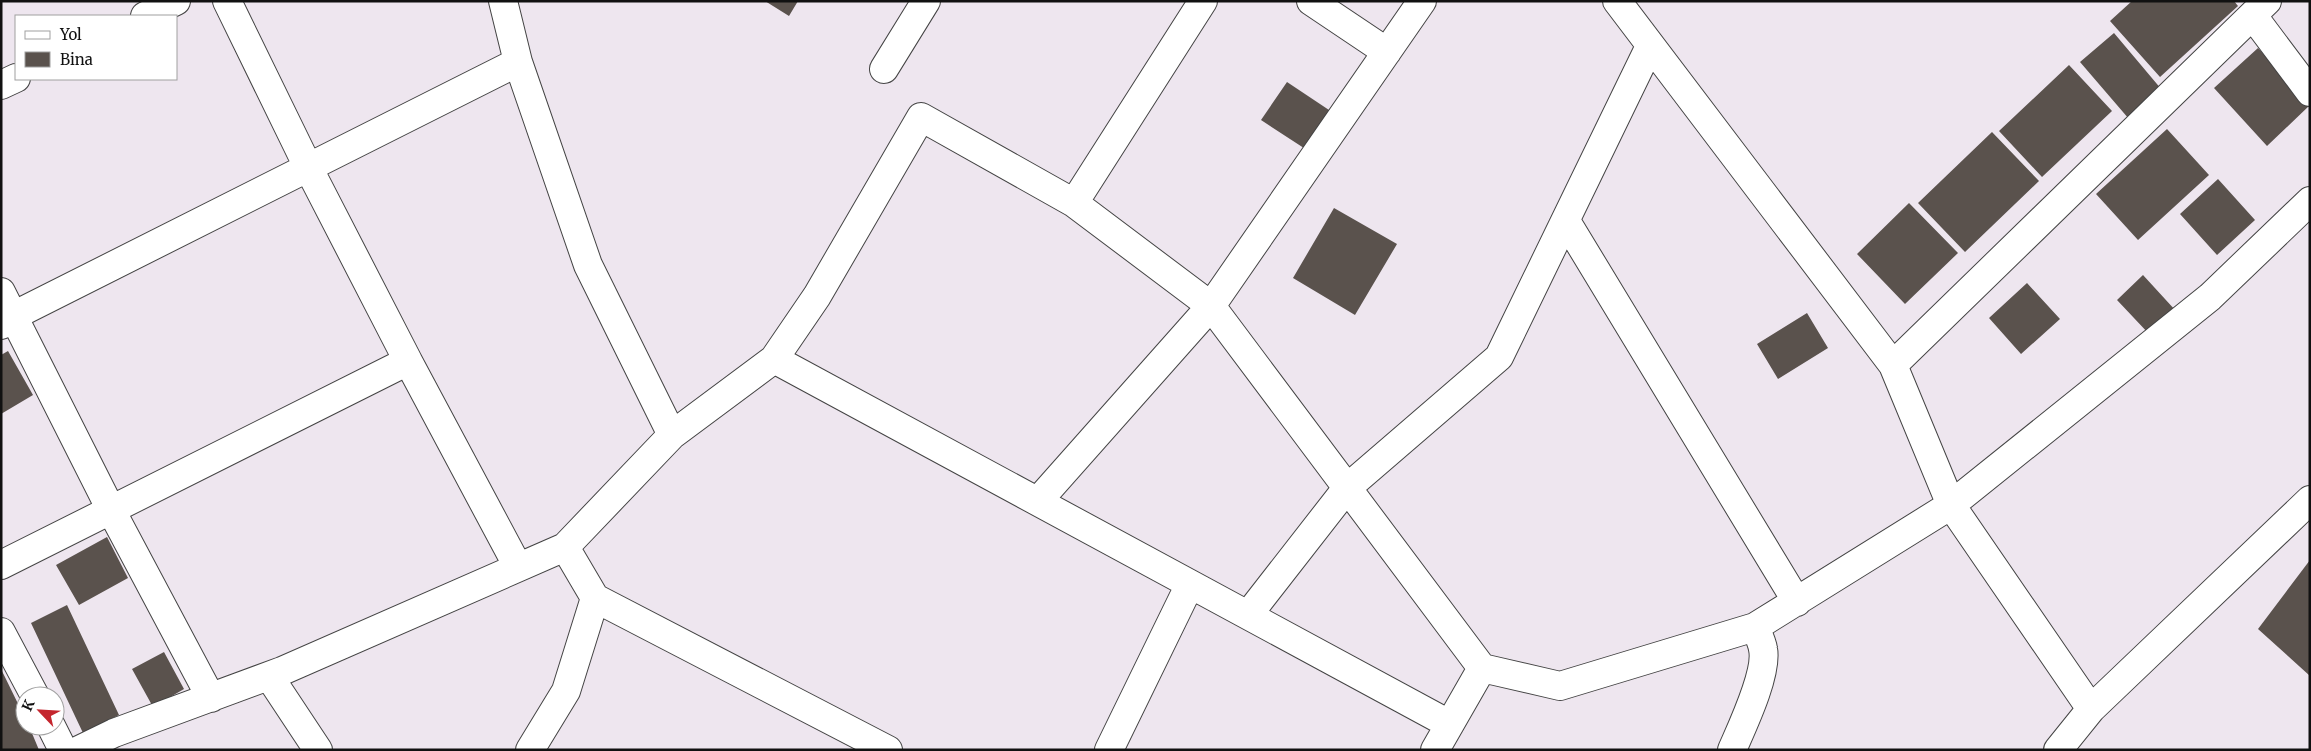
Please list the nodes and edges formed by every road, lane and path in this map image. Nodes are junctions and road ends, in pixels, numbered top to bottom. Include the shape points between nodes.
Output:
1 (176, 1) edge
2 (227, 1) edge
3 (503, 1) edge
4 (926, 1) edge
5 (1203, 1) edge
6 (1312, 1) edge
7 (1422, 1) edge
8 (1617, 1) edge
9 (2260, 9) edge
10 (147, 15) edge
11 (1650, 46) junction
12 (1387, 52) junction
13 (518, 62) junction
14 (884, 69) dead end
15 (15, 78) edge
16 (1, 85) edge
17 (2310, 92) edge
18 (308, 167) junction
19 (2310, 201) edge
20 (1074, 203) junction
21 (1566, 221) junction
22 (1, 292) edge
23 (1210, 306) junction
24 (7, 321) edge
25 (774, 359) junction
26 (408, 361) junction
27 (1892, 365) junction
28 (672, 435) junction
29 (1347, 488) junction
30 (2310, 500) edge
31 (1038, 501) junction
32 (1950, 505) junction
33 (111, 510) junction
34 (565, 547) junction
35 (1, 565) edge
36 (518, 567) junction
37 (1190, 584) junction
38 (595, 598) junction
39 (1797, 602) junction
40 (1248, 615) junction
41 (1756, 627) junction
42 (1, 632) edge
43 (1482, 668) junction
44 (269, 676) junction
45 (30, 686) edge
46 (211, 698) junction
47 (2091, 709) junction
48 (1449, 724) junction
49 (56, 736) edge
50 (63, 750) edge
51 (79, 750) edge
52 (318, 750) edge
53 (530, 750) edge
54 (888, 750) edge
55 (1109, 750) edge
56 (1435, 750) edge
57 (1732, 750) edge
58 (2058, 750) edge

1 - 10 street
2 - 18 street
3 - 13 street
4 - 14 street
5 - 20 street
6 - 12 street
7 - 12 street
8 - 11 street
9 - 17 street
9 - 27 street
11 - 21 street
11 - 27 street
12 - 23 street
13 - 18 street
13 - 28 street via 588,266
15 - 16 street
18 - 24 street
18 - 26 street
19 - 32 street via 2210,297
20 - 23 street
20 - 25 street via 922,117 817,296
21 - 29 street via 1499,357
21 - 39 street
22 - 24 street
23 - 29 street
23 - 31 street
24 - 33 street
25 - 28 street
25 - 31 street
26 - 33 street
26 - 36 street
27 - 32 street
28 - 34 street
29 - 40 street
29 - 43 street
30 - 47 street
31 - 37 street
32 - 39 street
32 - 47 street
33 - 35 street
33 - 46 street
34 - 36 street
34 - 38 street
36 - 44 street
37 - 40 street
37 - 55 street
38 - 53 street via 566,691
38 - 54 street
39 - 41 street
40 - 48 street
41 - 43 street via 1560,686
41 - 57 street via 1764,651 1760,676
42 - 45 street
43 - 48 street
44 - 46 street
44 - 52 street
46 - 51 street via 114,733
47 - 58 street
48 - 56 street
49 - 50 street

